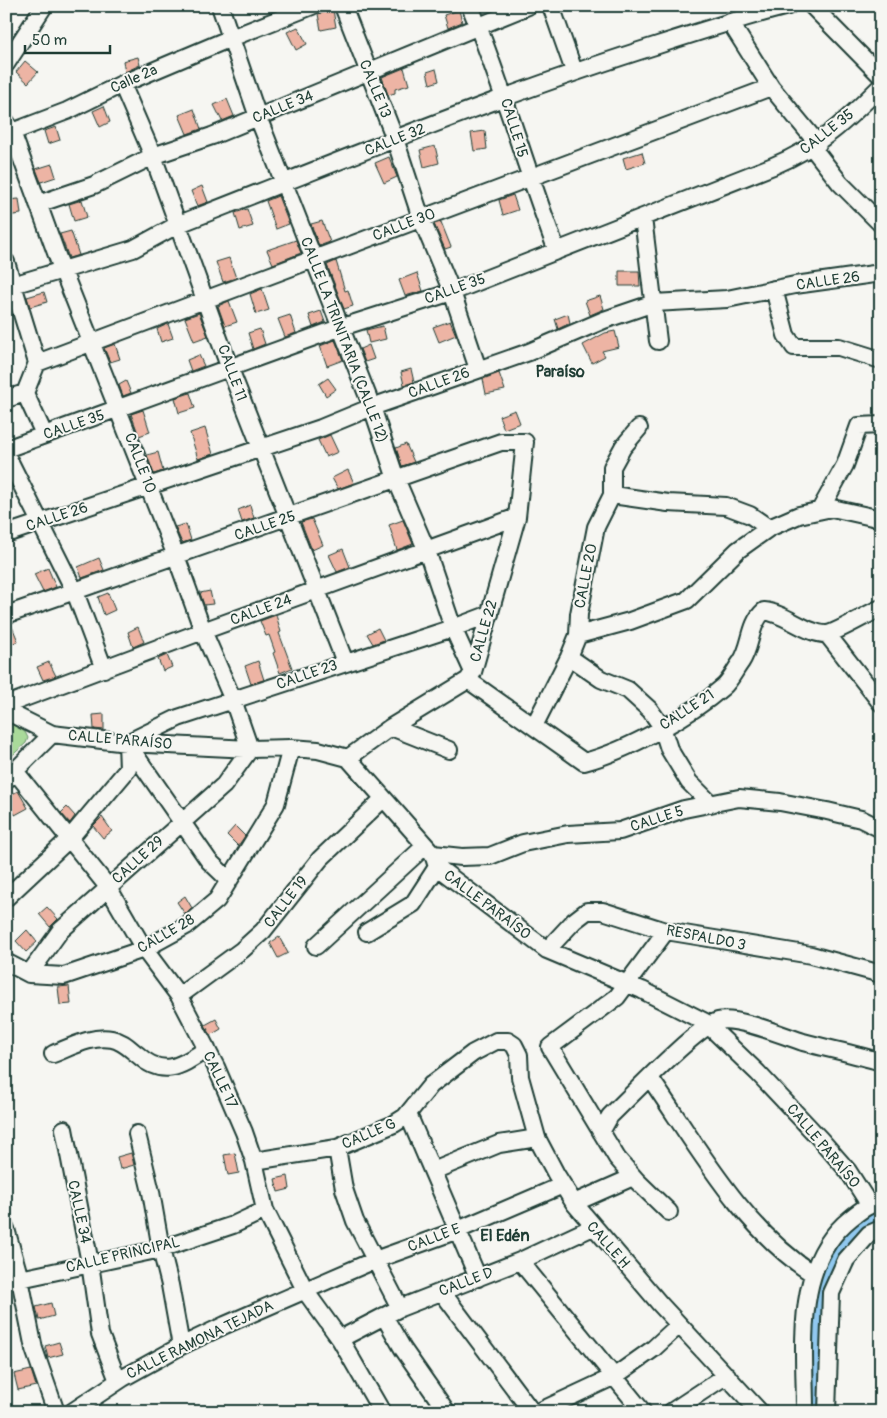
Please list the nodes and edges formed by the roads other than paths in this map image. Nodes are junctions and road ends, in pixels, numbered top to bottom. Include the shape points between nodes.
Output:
1 (44, 6) edge
2 (220, 6) edge
3 (312, 6) edge
4 (343, 6) edge
5 (470, 6) edge
6 (528, 6) edge
7 (551, 6) edge
8 (788, 6) edge
9 (812, 6) edge
10 (752, 10) edge
11 (730, 22) junction
12 (479, 28) junction
13 (231, 38) junction
14 (6, 64) edge
15 (574, 71) junction
16 (369, 73) junction
17 (881, 76) edge
18 (122, 84) junction
19 (881, 86) edge
20 (771, 87) junction
21 (504, 96) junction
22 (258, 116) junction
23 (9, 127) edge
24 (396, 140) junction
25 (815, 145) junction
26 (153, 156) junction
27 (530, 178) junction
28 (284, 184) junction
29 (38, 204) junction
30 (421, 218) junction
31 (643, 218) junction
32 (179, 224) junction
33 (881, 224) edge
34 (557, 251) junction
35 (314, 259) junction
36 (6, 262) edge
37 (62, 270) junction
38 (881, 273) edge
39 (9, 286) edge
40 (774, 289) junction
41 (452, 292) junction
42 (205, 300) junction
43 (654, 303) junction
44 (339, 328) junction
45 (658, 340) dead end
46 (92, 342) junction
47 (881, 360) edge
48 (37, 363) junction
49 (230, 369) junction
50 (478, 369) junction
51 (25, 393) junction
52 (6, 399) edge
53 (372, 407) junction
54 (119, 410) junction
55 (881, 425) edge
56 (639, 428) dead end
57 (44, 434) junction
58 (524, 442) joint
59 (260, 448) junction
60 (6, 449) edge
61 (6, 454) edge
62 (396, 479) junction
63 (149, 487) junction
64 (612, 495) junction
65 (820, 510) junction
66 (517, 517) junction
67 (288, 518) junction
68 (881, 519) edge
69 (42, 523) junction
70 (769, 528) junction
71 (6, 534) edge
72 (427, 551) junction
73 (176, 556) junction
74 (317, 589) junction
75 (75, 592) junction
76 (881, 608) edge
77 (490, 614) junction
78 (6, 616) edge
79 (453, 628) junction
80 (202, 631) junction
81 (827, 634) junction
82 (578, 635) junction
83 (570, 657) junction
84 (345, 662) junction
85 (104, 668) junction
86 (470, 676) junction
87 (233, 700) junction
88 (881, 703) edge
89 (6, 705) edge
90 (6, 711) edge
91 (534, 726) junction
92 (391, 728) junction
93 (662, 728) junction
94 (52, 734) junction
95 (127, 744) junction
96 (291, 748) junction
97 (250, 749) junction
98 (449, 750) dead end
99 (348, 758) junction
100 (10, 775) edge
101 (384, 799) junction
102 (711, 804) junction
103 (181, 822) junction
104 (881, 829) edge
105 (70, 838) junction
106 (431, 856) junction
107 (229, 880) junction
108 (108, 888) junction
109 (6, 898) edge
110 (666, 931) junction
111 (367, 932) dead end
112 (316, 946) dead end
113 (144, 949) junction
114 (547, 950) junction
115 (6, 962) edge
116 (29, 974) junction
117 (881, 974) edge
118 (628, 984) junction
119 (179, 996) junction
120 (709, 1025) junction
121 (514, 1045) joint
122 (207, 1049) junction
123 (53, 1054) dead end
124 (881, 1062) edge
125 (650, 1078) junction
126 (408, 1114) junction
127 (64, 1129) dead end
128 (601, 1132) junction
129 (137, 1134) dead end
130 (537, 1138) junction
131 (337, 1148) junction
132 (254, 1161) junction
133 (433, 1171) junction
134 (633, 1177) junction
135 (563, 1185) junction
136 (875, 1202) edge
137 (574, 1203) junction
138 (265, 1210) junction
139 (669, 1212) dead end
140 (593, 1227) junction
141 (6, 1229) edge
142 (881, 1229) edge
143 (458, 1230) junction
144 (160, 1249) junction
145 (375, 1260) junction
146 (520, 1261) junction
147 (90, 1263) junction
148 (813, 1274) junction
149 (478, 1278) junction
150 (13, 1281) edge
151 (306, 1292) junction
152 (442, 1292) junction
153 (400, 1308) junction
154 (384, 1316) junction
155 (679, 1325) junction
156 (340, 1339) junction
157 (181, 1346) junction
158 (727, 1375) junction
159 (615, 1376) junction
160 (118, 1381) junction
161 (56, 1412) edge
162 (72, 1412) edge
163 (382, 1412) edge
164 (447, 1412) edge
165 (532, 1412) edge
166 (538, 1412) edge
167 (642, 1412) edge
168 (671, 1412) edge
169 (760, 1412) edge
170 (805, 1412) edge
171 (826, 1412) edge

1 - 14 street
2 - 13 street, CALLE LA TRINITARIA (CALLE 12)
3 - 13 street, Calle 2ª
4 - 16 street, CALLE 13
5 - 12 street, CALLE 15
6 - 12 street, CALLE 34
7 - 15 street
8 - 10 street, CALLE 32
9 - 17 street
10 - 11 street, CALLE 32
11 - 15 street, CALLE 32
11 - 20 street
12 - 16 street, CALLE 34
12 - 21 street, CALLE 15
13 - 18 street, Calle 2ª
13 - 22 street, CALLE LA TRINITARIA (CALLE 12)
15 - 21 street, CALLE 32
16 - 22 street, CALLE 34
16 - 24 street, CALLE 13
18 - 23 street, Calle 2ª via 67,111
18 - 26 street, CALLE 11
19 - 25 street, CALLE 35
20 - 25 street
20 - 27 street, CALLE 30
21 - 24 street, CALLE 32
21 - 27 street, CALLE 15
22 - 26 street, CALLE 34
22 - 28 street, CALLE LA TRINITARIA (CALLE 12)
23 - 29 street, CALLE 10
24 - 28 street, CALLE 32
24 - 30 street, CALLE 13
25 - 31 street, CALLE 35 via 773,166
25 - 33 street via 840,183
26 - 29 street, CALLE 34 via 94,185
26 - 32 street, CALLE 11
27 - 30 street, CALLE 30
27 - 34 street, CALLE 15
28 - 32 street, CALLE 32
28 - 35 street, CALLE LA TRINITARIA (CALLE 12)
29 - 37 street, CALLE 10
30 - 35 street, CALLE 30
30 - 41 street, CALLE 13
31 - 34 street, CALLE 35
31 - 43 street
32 - 37 street, CALLE 32 via 133,250
32 - 42 street, CALLE 11
34 - 41 street, CALLE 35
35 - 42 street, CALLE 30
35 - 44 street, CALLE LA TRINITARIA (CALLE 12)
36 - 39 street
37 - 39 street, CALLE 32
37 - 46 street, CALLE 10
38 - 40 street, CALLE 26
39 - 48 street
40 - 43 street, CALLE 26 via 726,299
40 - 47 street via 788,342 794,347 839,346
41 - 44 street, CALLE 35
41 - 50 street, CALLE 13
42 - 46 street, CALLE 30
42 - 49 street, CALLE 11
43 - 45 street
43 - 50 street, CALLE 26
44 - 49 street, CALLE 35
44 - 53 street, CALLE LA TRINITARIA (CALLE 12)
46 - 48 street, CALLE 30
46 - 54 street, CALLE 10
48 - 51 street
49 - 54 street, CALLE 35
49 - 59 street, CALLE 11
50 - 53 street, CALLE 26
51 - 52 street
51 - 57 street
53 - 59 street, CALLE 26
53 - 62 street, CALLE LA TRINITARIA (CALLE 12)
54 - 57 street, CALLE 35
54 - 63 street, CALLE 10
55 - 65 street via 859,426 845,465
56 - 64 street, CALLE 20 via 612,467
57 - 60 street, CALLE 35
58 - 62 street, CALLE 25 via 501,442
58 - 66 street, CALLE 22
59 - 63 street, CALLE 26
59 - 67 street, CALLE 11
61 - 69 street
62 - 67 street, CALLE 25
62 - 72 street, CALLE LA TRINITARIA (CALLE 12)
63 - 69 street, CALLE 26
63 - 73 street, CALLE 10
64 - 70 street via 668,503 726,506 750,515
64 - 82 street, CALLE 20 via 596,527
65 - 68 street via 853,511
65 - 70 street
66 - 72 street, CALLE 24
66 - 77 street, CALLE 22
67 - 73 street, CALLE 25
67 - 74 street, CALLE 11
69 - 71 street, CALLE 26
69 - 75 street
70 - 82 street via 738,550 688,600
72 - 74 street, CALLE 24
72 - 79 street, CALLE LA TRINITARIA (CALLE 12)
73 - 75 street, CALLE 25
73 - 80 street, CALLE 10
74 - 80 street, CALLE 24
74 - 84 street, CALLE 11
75 - 78 street, CALLE 25
75 - 85 street
76 - 81 street
77 - 79 street, CALLE 23
77 - 86 street, CALLE 22
79 - 84 street, CALLE 23
79 - 86 street, CALLE LA TRINITARIA (CALLE 12)
80 - 85 street, CALLE 24
80 - 87 street, CALLE 10
81 - 88 street
81 - 93 street, CALLE 21 via 776,612 764,611 756,618 745,657 724,686
82 - 83 street, CALLE 20
83 - 91 street, CALLE 20
83 - 93 street via 601,679 628,690 650,710
84 - 87 street, CALLE 23
85 - 89 street, CALLE 24
86 - 91 street, CALLE 21
86 - 92 street, CALLE 22
87 - 95 street, CALLE 23 via 178,718
87 - 97 street, CALLE 10
90 - 94 street, CALLE PARAÍSO
91 - 93 street, CALLE 21 via 584,762 603,757
92 - 98 street
92 - 99 street, CALLE 22
93 - 102 street via 669,749 689,782
94 - 95 street, CALLE PARAÍSO
94 - 100 street
95 - 97 street, CALLE PARAÍSO
95 - 103 street
95 - 105 street via 128,768
96 - 97 street, CALLE PARAÍSO
96 - 99 street, CALLE PARAÍSO
96 - 107 street, CALLE 28 via 276,804
97 - 103 street, CALLE 29 via 224,785
99 - 101 street, CALLE PARAÍSO
100 - 105 street, CALLE 17
101 - 106 street, CALLE PARAÍSO
101 - 119 street, CALLE 19 via 320,859 263,931
102 - 104 street, CALLE 5 via 740,798 780,802 861,819
102 - 106 street, CALLE 5 via 684,809 620,830 568,834 523,843 490,856
103 - 107 street via 209,861
103 - 108 street, CALLE 29
105 - 108 street, CALLE 17
105 - 109 street
106 - 111 street via 413,904
106 - 112 street
106 - 114 street, CALLE PARAÍSO
107 - 113 street, CALLE 28 via 217,900 186,926
108 - 113 street, CALLE 17
108 - 116 street, CALLE 29 via 60,931
110 - 114 street, RESPALDO 3 via 603,911 587,911
110 - 117 street, RESPALDO 3 via 811,955
110 - 118 street
113 - 116 street, CALLE 28 via 64,976
113 - 119 street, CALLE 17
114 - 118 street, CALLE PARAÍSO
115 - 116 street, CALLE 28
118 - 120 street, CALLE PARAÍSO
118 - 128 street via 617,997 550,1047
119 - 122 street, CALLE 17
120 - 124 street via 720,1020 737,1022
120 - 125 street
120 - 136 street, CALLE PARAÍSO via 821,1140
121 - 126 street, CALLE G via 508,1041 496,1041 472,1052 431,1085
121 - 130 street, CALLE H
122 - 123 street via 177,1068 163,1068 144,1061 126,1045 112,1039 92,1039
122 - 132 street, CALLE 17
125 - 128 street via 610,1116
125 - 148 street via 763,1234
126 - 131 street, CALLE G via 394,1124
126 - 133 street
127 - 147 street, CALLE 34
128 - 134 street
129 - 144 street
130 - 133 street via 498,1144
130 - 135 street, CALLE H
131 - 132 street, CALLE G
131 - 145 street via 344,1189 355,1221
132 - 138 street, CALLE 17
133 - 143 street
134 - 137 street
134 - 139 street
135 - 137 street, CALLE H
135 - 143 street, CALLE E
136 - 148 street via 838,1228 817,1259
137 - 140 street, CALLE H
138 - 144 street, CALLE PRINCIPAL via 233,1226
138 - 151 street, CALLE 17
140 - 146 street, CALLE D
140 - 155 street, CALLE H
141 - 150 street
142 - 171 street via 869,1234 846,1260 831,1293
143 - 145 street, CALLE E
143 - 149 street
144 - 147 street, CALLE PRINCIPAL
144 - 157 street
145 - 151 street, CALLE E
145 - 153 street
146 - 149 street, CALLE D
146 - 159 street
147 - 150 street, CALLE PRINCIPAL
147 - 160 street, CALLE 34 via 100,1334
148 - 170 street via 806,1304
149 - 152 street, CALLE D
150 - 161 street
151 - 156 street, CALLE 17
151 - 157 street, CALLE RAMONA TEJADA
152 - 153 street, CALLE D
152 - 165 street
153 - 154 street, CALLE D
154 - 156 street, CALLE D
154 - 164 street
155 - 158 street, CALLE H
155 - 159 street via 653,1349
156 - 163 street, CALLE 17
157 - 160 street, CALLE RAMONA TEJADA
158 - 168 street
158 - 169 street, CALLE H
159 - 166 street
159 - 167 street
160 - 162 street, CALLE RAMONA TEJADA

